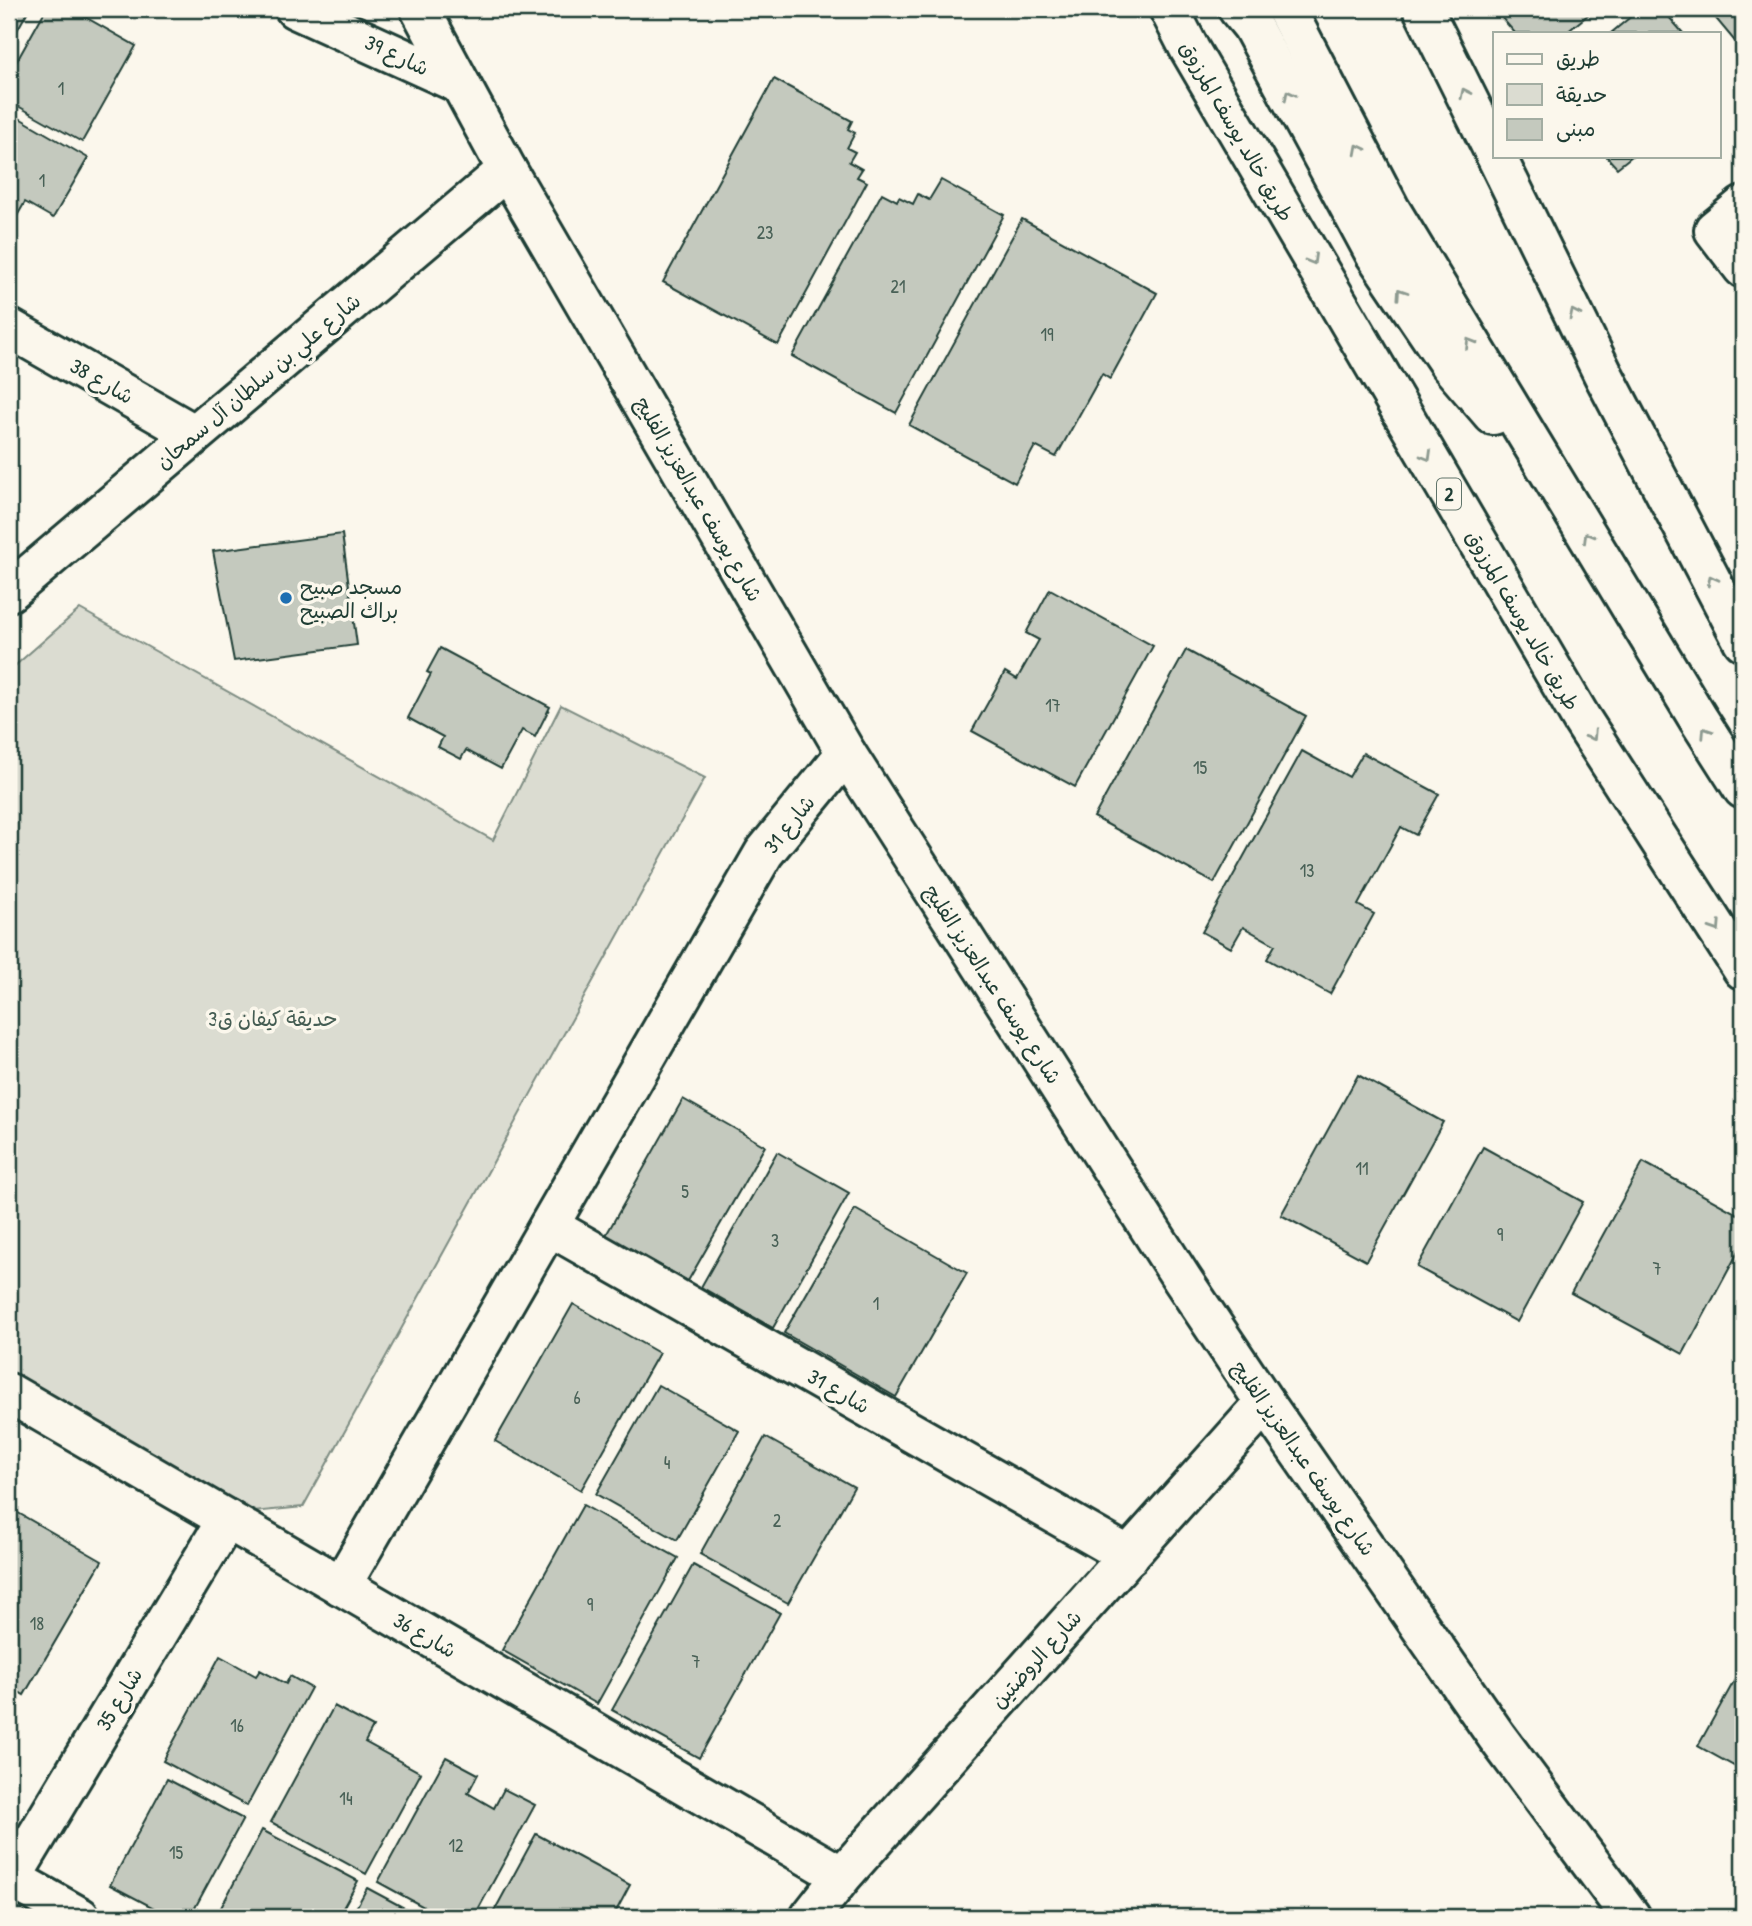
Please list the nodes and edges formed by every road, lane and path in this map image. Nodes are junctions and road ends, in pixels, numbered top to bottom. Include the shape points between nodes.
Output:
1 (295, 9) edge
2 (420, 9) edge
3 (1169, 9) edge
4 (1200, 9) edge
5 (1238, 9) edge
6 (1286, 9) edge
7 (1423, 9) edge
8 (1189, 50) junction
9 (460, 84) junction
10 (1493, 151) edge
11 (1496, 158) edge
12 (507, 170) junction
13 (1743, 206) edge
14 (1743, 268) edge
15 (9, 328) edge
16 (194, 434) junction
17 (1565, 499) junction
18 (9, 592) edge
19 (1743, 641) edge
20 (846, 753) junction
21 (1743, 789) edge
22 (1743, 970) edge
23 (549, 1226) junction
24 (9, 1393) edge
25 (1265, 1403) junction
26 (227, 1520) junction
27 (1129, 1556) junction
28 (341, 1586) junction
29 (842, 1877) junction
30 (10, 1878) edge
31 (80, 1917) edge
32 (810, 1917) edge
33 (1632, 1917) edge

1 - 9 main road, 39 شارع
2 - 9 main road, شارع يوسف عبدالعزيز الفليج
3 - 8 main road, طريق خالد يوسف المرزوق / 2
4 - 8 main road via 1189,22
17 -> 5 main road via 1449,364 1375,254 1252,26
17 -> 6 main road via 1390,209
10 -> 7 main road
8 -> 22 main road, طريق خالد يوسف المرزوق / 2 via 1581,720
9 - 12 main road, شارع يوسف عبدالعزيز الفليج
19 -> 11 main road
12 - 16 main road, شارع علي بن سلطان آل سمحان
12 - 20 main road, شارع يوسف عبدالعزيز الفليج
13 - 14 main road via 1714,230
15 - 16 main road, شارع 38
16 - 18 main road, شارع علي بن سلطان آل سمحان
21 -> 17 main road
20 - 23 main road, شارع 31 via 764,853
20 - 25 main road, شارع يوسف عبدالعزيز الفليج
23 - 27 main road, شارع 31
23 - 28 main road, شارع 31
24 - 26 main road, شارع 36
25 - 27 main road, شارع الروضتين
25 - 33 main road, شارع يوسف عبدالعزيز الفليج via 1497,1737
26 - 28 main road, شارع 36
26 - 30 main road, شارع 35
27 - 29 main road, شارع الروضتين
28 - 29 main road, شارع 36
29 - 32 main road, شارع الروضتين
30 - 31 main road, شارع 35

